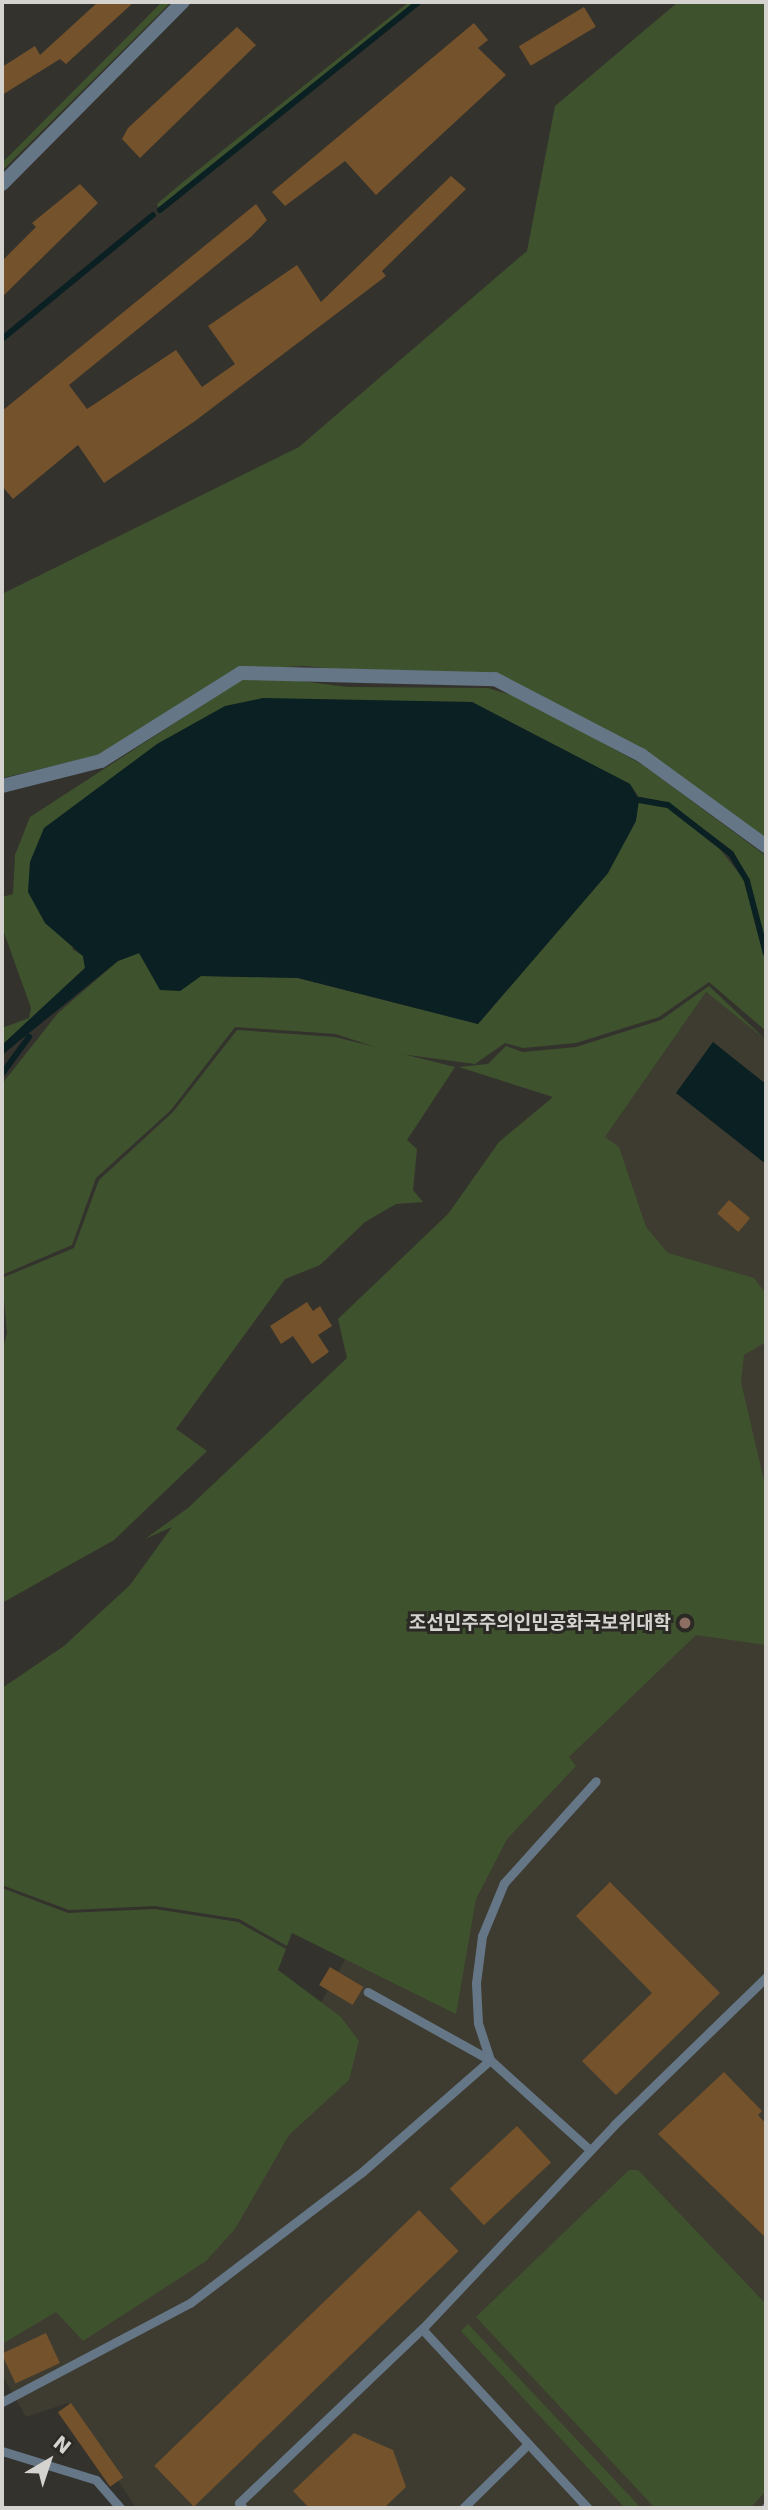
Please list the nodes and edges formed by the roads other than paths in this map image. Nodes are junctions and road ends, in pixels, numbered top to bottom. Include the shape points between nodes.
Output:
1 (183, 2) edge
2 (2, 184) edge
3 (2, 786) edge
4 (766, 846) edge
5 (596, 1781) dead end
6 (766, 1977) edge
7 (368, 1992) dead end
8 (490, 2060) junction
9 (590, 2150) junction
10 (422, 2329) junction
11 (2, 2402) edge
12 (526, 2446) junction
13 (2, 2451) edge
14 (120, 2508) edge
15 (243, 2508) edge
16 (463, 2508) edge
17 (588, 2508) edge

1 - 2 street
3 - 4 street via 101,761 241,673 495,679 641,755
5 - 8 lane via 511,1872 488,1916 476,1983 478,2023
6 - 9 lane
7 - 8 lane
8 - 9 lane
8 - 11 lane via 362,2172 190,2303
9 - 10 lane
10 - 12 lane
10 - 15 lane via 239,2503
12 - 16 lane
12 - 17 lane
13 - 14 lane via 96,2480

